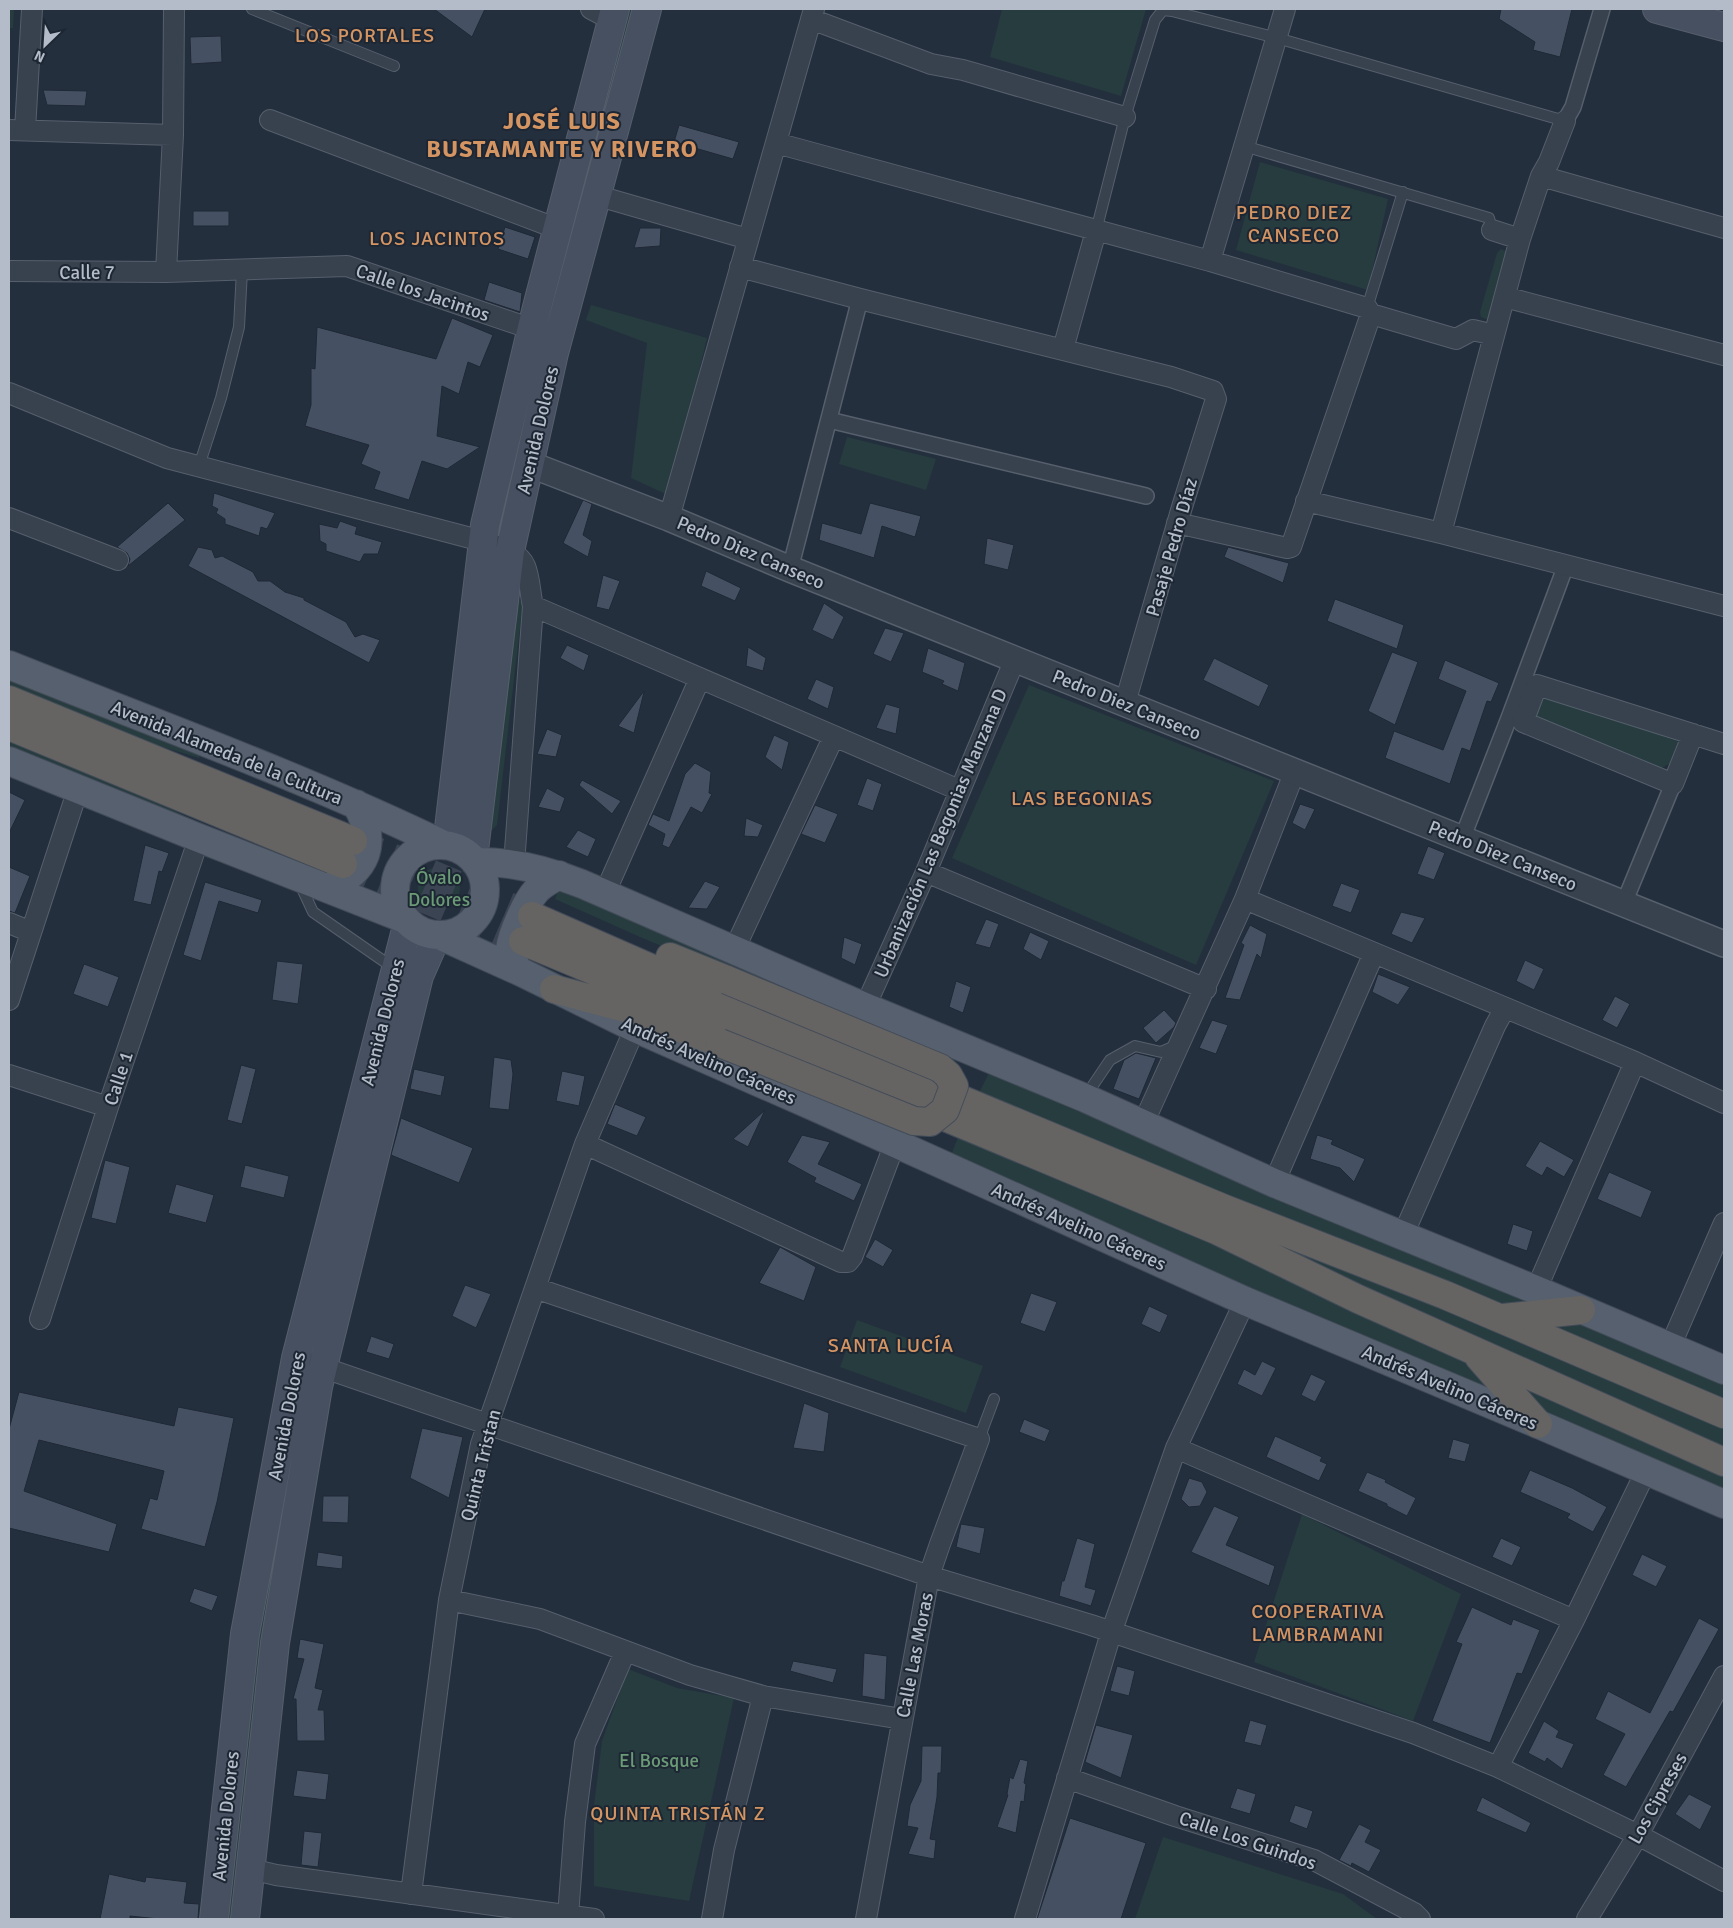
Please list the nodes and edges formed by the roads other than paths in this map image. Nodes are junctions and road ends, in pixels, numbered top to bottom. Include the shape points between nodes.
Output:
1 (32, 9) edge
2 (174, 9) edge
3 (252, 9) edge
4 (646, 9) edge
5 (1285, 9) edge
6 (1602, 9) edge
7 (1656, 9) edge
8 (606, 13) edge
9 (812, 14) edge
10 (1724, 27) edge
11 (1277, 38) junction
12 (394, 66) dead end
13 (1125, 117) junction
14 (270, 120) dead end
15 (1565, 121) junction
16 (17, 130) edge
17 (173, 135) junction
18 (776, 143) junction
19 (1244, 146) junction
20 (1540, 176) junction
21 (1403, 192) junction
22 (595, 195) junction
23 (1724, 228) edge
24 (558, 229) junction
25 (1492, 230) joint
26 (1096, 231) junction
27 (748, 239) junction
28 (1520, 239) junction
29 (1210, 261) junction
30 (740, 267) junction
31 (242, 270) junction
32 (166, 272) junction
33 (12, 277) edge
34 (1505, 297) junction
35 (860, 299) junction
36 (1369, 311) junction
37 (532, 329) junction
38 (1494, 335) junction
39 (558, 338) junction
40 (1063, 349) junction
41 (1724, 356) edge
42 (9, 393) edge
43 (829, 420) junction
44 (529, 464) junction
45 (199, 466) junction
46 (1146, 496) dead end
47 (1306, 501) junction
48 (9, 518) edge
49 (669, 518) junction
50 (1177, 524) junction
51 (1441, 533) junction
52 (482, 541) junction
53 (517, 558) junction
54 (118, 560) dead end
55 (1566, 565) junction
56 (790, 569) junction
57 (533, 606) junction
58 (1724, 606) edge
59 (1015, 659) junction
60 (9, 665) edge
61 (700, 678) junction
62 (9, 700) edge
63 (1125, 704) junction
64 (9, 726) edge
65 (1693, 734) junction
66 (834, 736) junction
67 (1724, 744) edge
68 (9, 760) edge
69 (1294, 771) junction
70 (1673, 784) junction
71 (78, 789) junction
72 (959, 790) junction
73 (356, 804) junction
74 (198, 838) junction
75 (1462, 838) junction
76 (445, 845) junction
77 (474, 861) junction
78 (514, 864) junction
79 (926, 872) junction
80 (559, 875) junction
81 (297, 876) junction
82 (327, 888) junction
83 (604, 894) junction
84 (1245, 899) junction
85 (1624, 903) junction
86 (406, 920) junction
87 (9, 923) edge
88 (531, 926) junction
89 (31, 932) junction
90 (438, 935) junction
91 (1724, 944) edge
92 (734, 950) junction
93 (1374, 953) junction
94 (395, 969) junction
95 (521, 972) junction
96 (554, 989) junction
97 (1206, 989) junction
98 (9, 1000) edge
99 (865, 1007) junction
100 (1505, 1008) junction
101 (634, 1028) junction
102 (1180, 1043) junction
103 (1635, 1062) junction
104 (9, 1075) edge
105 (1085, 1098) junction
106 (1724, 1104) edge
107 (108, 1107) junction
108 (1144, 1124) junction
109 (895, 1143) junction
110 (585, 1144) junction
111 (1274, 1183) junction
112 (1724, 1222) edge
113 (1403, 1235) junction
114 (536, 1288) junction
115 (1536, 1290) junction
116 (1246, 1302) junction
117 (1581, 1310) junction
118 (40, 1319) dead end
119 (1500, 1319) junction
120 (1670, 1346) junction
121 (1473, 1351) junction
122 (296, 1358) junction
123 (322, 1367) junction
124 (1724, 1370) edge
125 (994, 1399) dead end
126 (1724, 1414) edge
127 (488, 1424) junction
128 (1538, 1424) junction
129 (979, 1439) junction
130 (1176, 1448) junction
131 (1724, 1462) edge
132 (1646, 1471) junction
133 (1724, 1504) edge
134 (930, 1576) junction
135 (449, 1600) junction
136 (1574, 1620) junction
137 (1111, 1633) junction
138 (625, 1652) junction
139 (1724, 1676) edge
140 (763, 1696) junction
141 (902, 1720) junction
142 (1498, 1767) junction
143 (1067, 1778) junction
144 (1638, 1835) junction
145 (251, 1869) junction
146 (1724, 1881) edge
147 (411, 1894) junction
148 (568, 1916) junction
149 (214, 1919) edge
150 (245, 1919) edge
151 (594, 1919) edge
152 (712, 1919) edge
153 (866, 1919) edge
154 (1025, 1919) edge
155 (1420, 1919) edge
156 (1587, 1919) edge

1 - 16 street
2 - 17 street
3 - 12 lane
4 - 22 main road, Avenida Dolores
5 - 11 street
6 - 15 street via 1573,107
7 - 10 main road
8 - 24 main road, Avenida Dolores
9 - 13 street via 931,64 963,70
9 - 18 street
11 - 13 lane via 1163,10 1155,20
11 - 15 lane
11 - 19 street
13 - 26 lane
14 - 24 street
15 - 20 street
16 - 17 street
17 - 32 street
18 - 26 street
18 - 27 street
19 - 21 lane
19 - 29 street
20 - 23 street
20 - 28 street
21 - 25 lane via 1489,218
21 - 36 lane
22 - 27 street
22 - 39 main road, Avenida Dolores
24 - 37 main road, Avenida Dolores
25 - 28 street
26 - 29 street
26 - 40 street
27 - 30 street
28 - 34 street
29 - 36 street
30 - 35 street
30 - 49 street
31 - 32 street, Calle los Jacintos
31 - 37 street, Calle los Jacintos via 347,266
31 - 45 lane via 239,327
32 - 33 street, Calle 7
34 - 38 street
34 - 41 street
35 - 40 street
35 - 43 street
36 - 38 street via 1456,339 1473,330
36 - 47 street
37 - 39 street, Calle los Jacintos
37 - 52 main road, Avenida Dolores
38 - 51 street
39 - 44 main road, Avenida Dolores
40 - 50 street, Pasaje Pedro Díaz via 1214,391 1216,399
42 - 45 street via 167,458
43 - 46 street
43 - 56 street
44 - 49 street, Pedro Diez Canseco
44 - 53 main road, Avenida Dolores
45 - 52 street
47 - 50 street via 1290,548
47 - 51 street
48 - 54 street
49 - 56 street, Pedro Diez Canseco
50 - 63 street, Pasaje Pedro Díaz
51 - 55 street
52 - 53 street
52 - 76 main road, Avenida Dolores
53 - 57 street
53 - 77 main road, Avenida Dolores
55 - 58 street
55 - 75 street
56 - 59 street, Pedro Diez Canseco
57 - 61 street
57 - 78 street
59 - 63 street, Pedro Diez Canseco
59 - 72 street, Urbanización Las Begonias Manzana D
60 - 73 main road, Avenida Alameda de la Cultura
61 - 66 street
61 - 83 street
62 - 64 highway, Avenida Alameda de la Cultura via 348,852
63 - 69 street, Pedro Diez Canseco
65 - 67 street
65 - 70 street
65 - 70 street via 1537,685 1523,722
66 - 72 street
66 - 92 street
68 - 71 main road
69 - 75 street, Pedro Diez Canseco
69 - 84 street
70 - 85 street
71 - 74 main road
71 - 89 street
72 - 79 street, Urbanización Las Begonias Manzana D
73 - 76 main road, Avenida Alameda de la Cultura
73 - 82 main road via 367,828 366,854 357,870 343,882
74 - 81 main road
74 - 107 street, Calle 1
75 - 85 street, Pedro Diez Canseco
76 - 77 main road via 461,850
76 - 86 main road via 428,846 403,862 396,876 394,891 397,906
77 - 78 main road
77 - 90 main road via 482,874 484,903 467,926 454,933
78 - 80 main road
79 - 97 street
79 - 99 street, Urbanización Las Begonias Manzana D
80 - 83 main road
80 - 95 main road via 535,891 513,936 510,951
81 - 82 main road
81 - 94 lane via 313,912
82 - 86 main road
83 - 92 main road
84 - 93 street
84 - 97 street
85 - 91 street, Pedro Diez Canseco
86 - 90 main road via 426,933
86 - 94 main road, Avenida Dolores
87 - 89 street
88 - 96 highway, bridge via 574,920 940,1068 954,1086 945,1110 930,1122 914,1121 625,1008
88 - 119 highway
88 - 121 highway, Andrés Avelino Cáceres via 1216,1230
89 - 98 street
90 - 95 main road, Andrés Avelino Cáceres
90 - 123 main road, Avenida Dolores via 419,976
92 - 99 main road
93 - 100 street
93 - 111 street
94 - 122 main road, Avenida Dolores
95 - 96 main road, Andrés Avelino Cáceres
96 - 101 main road, Andrés Avelino Cáceres
97 - 102 street
99 - 105 main road
100 - 103 street
100 - 113 street
101 - 109 main road, Andrés Avelino Cáceres
101 - 110 street, Quinta Tristan
102 - 105 lane via 1161,1052 1136,1046 1127,1050 1110,1060
102 - 108 street
103 - 106 street
103 - 115 street
104 - 107 street
105 - 108 main road
107 - 118 street, Calle 1
108 - 111 main road
109 - 110 street via 848,1262 841,1262
109 - 116 main road, Andrés Avelino Cáceres
110 - 114 street, Quinta Tristan
111 - 113 main road
112 - 120 street
113 - 115 main road
114 - 127 street, Quinta Tristan
114 - 129 street
115 - 117 main road
116 - 128 main road, Andrés Avelino Cáceres
116 - 130 street
117 - 119 highway
117 - 120 main road
119 - 126 highway
120 - 124 main road
121 - 128 highway
121 - 131 highway, Andrés Avelino Cáceres
122 - 123 street
122 - 149 main road, Avenida Dolores via 245,1634
123 - 127 street
123 - 145 main road, Avenida Dolores via 275,1642
125 - 129 lane, Calle Las Moras
127 - 134 street
127 - 135 street, Quinta Tristan via 481,1444
128 - 132 main road, Andrés Avelino Cáceres
129 - 134 street, Calle Las Moras
130 - 136 street
130 - 137 street
132 - 133 main road, Andrés Avelino Cáceres
132 - 136 street
134 - 137 street
134 - 141 street, Calle Las Moras
135 - 138 street via 540,1619
135 - 147 street, Quinta Tristan
136 - 142 street
137 - 142 street via 1414,1733
137 - 143 street
138 - 140 street
138 - 148 street via 585,1744
139 - 144 street, Los Cipreses
140 - 141 street
140 - 152 street via 724,1850
141 - 153 street, Calle Las Moras
142 - 144 street
143 - 154 street
143 - 155 street, Calle Los Guindos via 1314,1860
144 - 146 street
144 - 156 street, Los Cipreses
145 - 147 street
145 - 150 main road, Avenida Dolores
147 - 148 street
148 - 151 street

